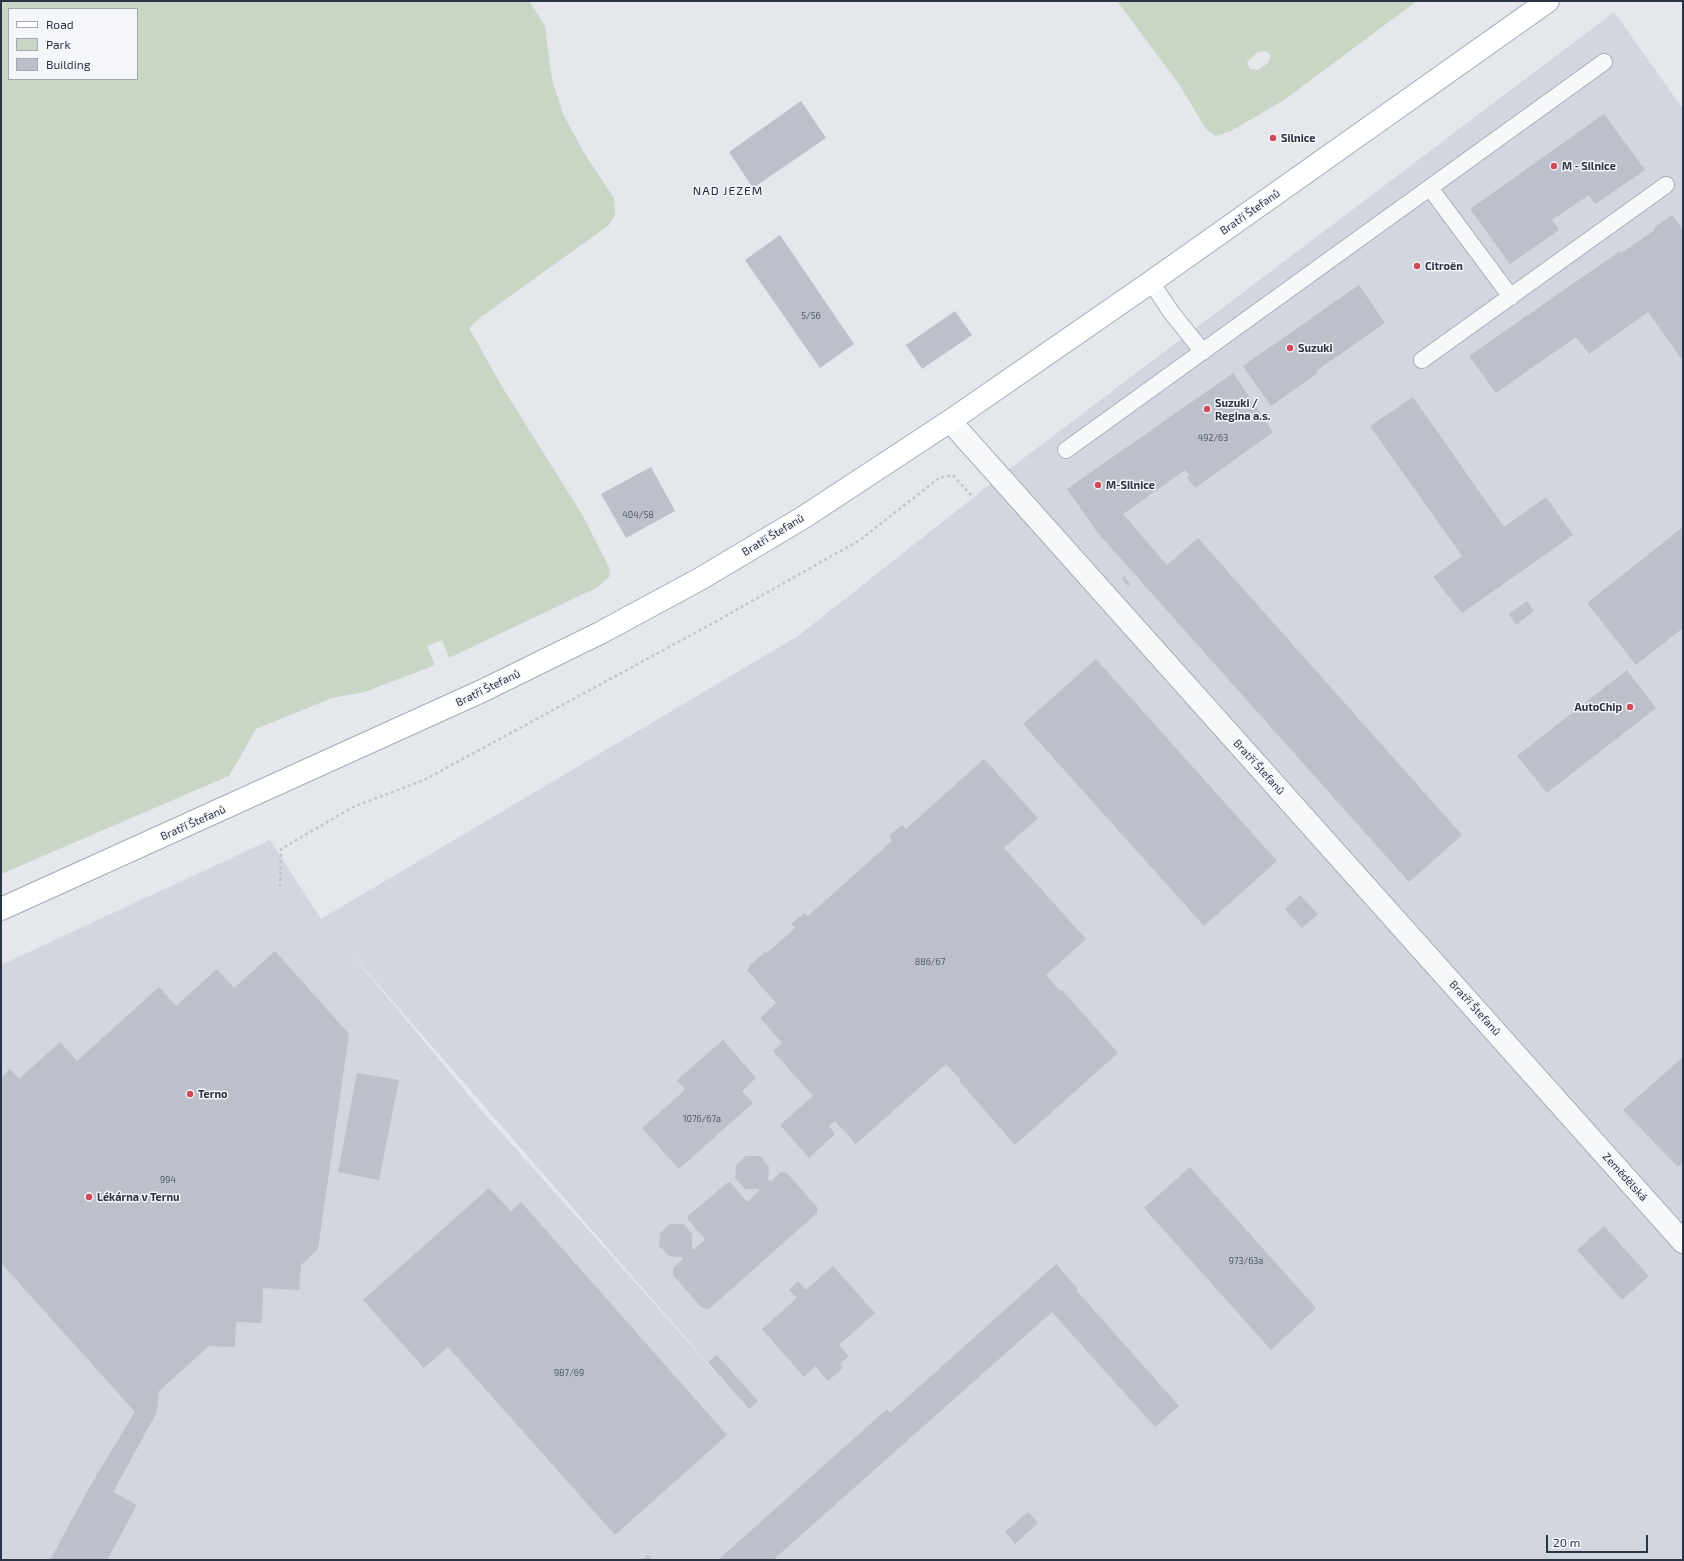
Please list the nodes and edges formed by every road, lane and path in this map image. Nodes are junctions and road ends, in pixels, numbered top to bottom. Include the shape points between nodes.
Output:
1 (1548, 1) edge
2 (1604, 62) dead end
3 (1666, 185) dead end
4 (1430, 188) junction
5 (1151, 282) junction
6 (1511, 296) junction
7 (1203, 352) junction
8 (1422, 360) dead end
9 (950, 421) junction
10 (1066, 450) dead end
11 (998, 475) junction
12 (280, 887) dead end
13 (1, 909) edge
14 (1567, 1112) joint
15 (1683, 1242) edge

1 - 5 main road, Bratří Štefanů
2 - 4 lane
3 - 6 lane
4 - 6 lane
4 - 7 lane
5 - 7 lane
5 - 9 main road, Bratří Štefanů
6 - 8 lane
7 - 10 lane
9 - 11 street, Bratří Štefanů
9 - 13 main road, Bratří Štefanů via 804,517 700,579 600,633 425,718
11 - 12 path via 970,495 953,475 939,478 860,540 424,780 353,807 281,849
11 - 14 street, Bratří Štefanů
14 - 15 street, Zemědělská

